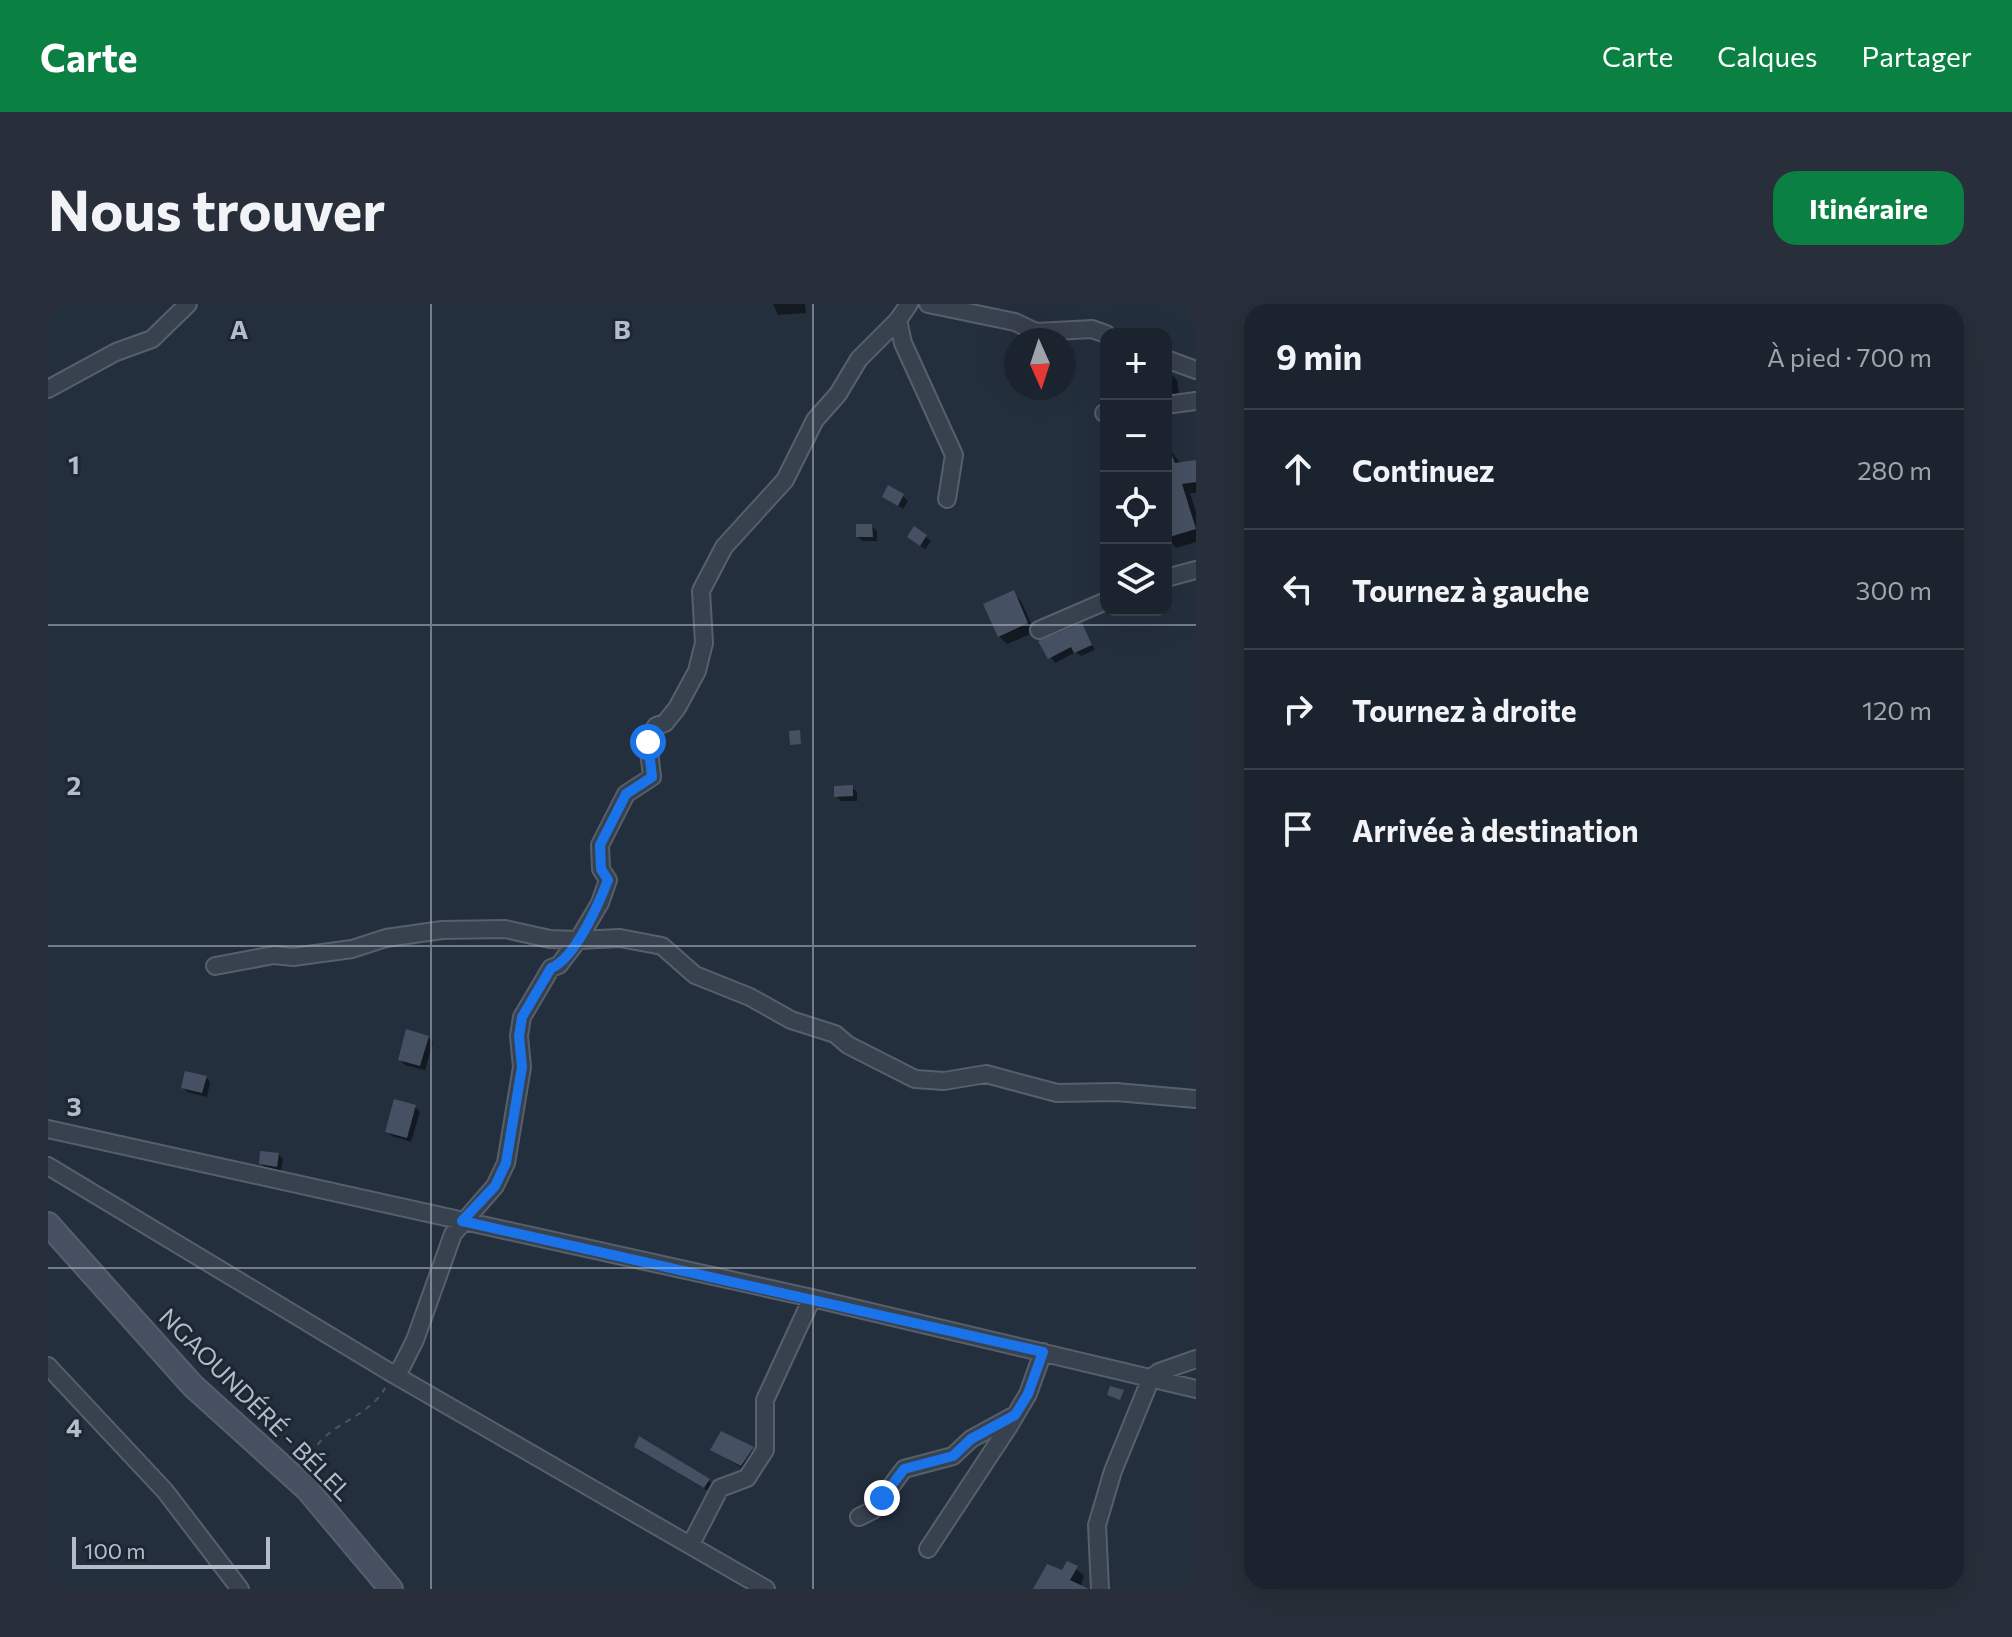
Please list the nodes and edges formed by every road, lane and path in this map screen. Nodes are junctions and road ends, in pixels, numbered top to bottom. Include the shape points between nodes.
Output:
1 (188, 304) edge
2 (909, 304) edge
3 (928, 304) edge
4 (898, 320) junction
5 (1100, 332) edge
6 (1172, 361) edge
7 (1196, 370) edge
8 (48, 389) edge
9 (1196, 401) edge
10 (1172, 404) edge
11 (947, 499) dead end
12 (1196, 570) edge
13 (1172, 576) edge
14 (1100, 604) edge
15 (1039, 630) dead end
16 (578, 940) junction
17 (215, 966) dead end
18 (1196, 1099) edge
19 (48, 1129) edge
20 (48, 1166) edge
21 (462, 1221) junction
22 (48, 1224) edge
23 (812, 1298) junction
24 (1043, 1352) junction
25 (1196, 1359) edge
26 (48, 1366) edge
27 (393, 1374) junction
28 (1151, 1378) junction
29 (1196, 1389) edge
30 (1015, 1415) junction
31 (307, 1489) junction
32 (859, 1517) dead end
33 (691, 1544) junction
34 (928, 1549) dead end
35 (240, 1589) edge
36 (391, 1589) edge
37 (766, 1589) edge
38 (1100, 1589) edge

1 - 8 street via 152,339
2 - 4 street
3 - 5 street via 1015,322 1036,332
4 - 11 street via 903,343 954,455
4 - 16 street via 859,359 815,420 785,480 724,547 710,573 701,591 703,657 684,698 648,742 652,777 626,794 600,845 601,869 608,880
6 - 7 street
9 - 10 street
12 - 13 street
14 - 15 street
16 - 17 street via 505,929 442,930 352,949
16 - 18 street via 620,938 662,946 695,975 791,1020 835,1034 915,1079 944,1081 986,1074 1057,1093
16 - 21 street via 551,968 522,1017 522,1067 506,1163 495,1186
19 - 21 street
20 - 27 street
21 - 23 street
21 - 27 street via 448,1244 415,1340
22 - 31 main road, NGAOUNDÉRÉ - BÉLEL via 193,1386
23 - 24 street
23 - 33 street via 765,1400 765,1450 747,1478 720,1488
24 - 28 street
24 - 30 street
25 - 28 street
26 - 35 street via 165,1491
27 - 31 path via 377,1400 314,1448
27 - 33 street
28 - 29 street
28 - 38 street via 1097,1525
30 - 32 street via 971,1439 953,1456 904,1469 873,1510
30 - 34 street
31 - 36 main road, NGAOUNDÉRÉ - BÉLEL
33 - 37 street

